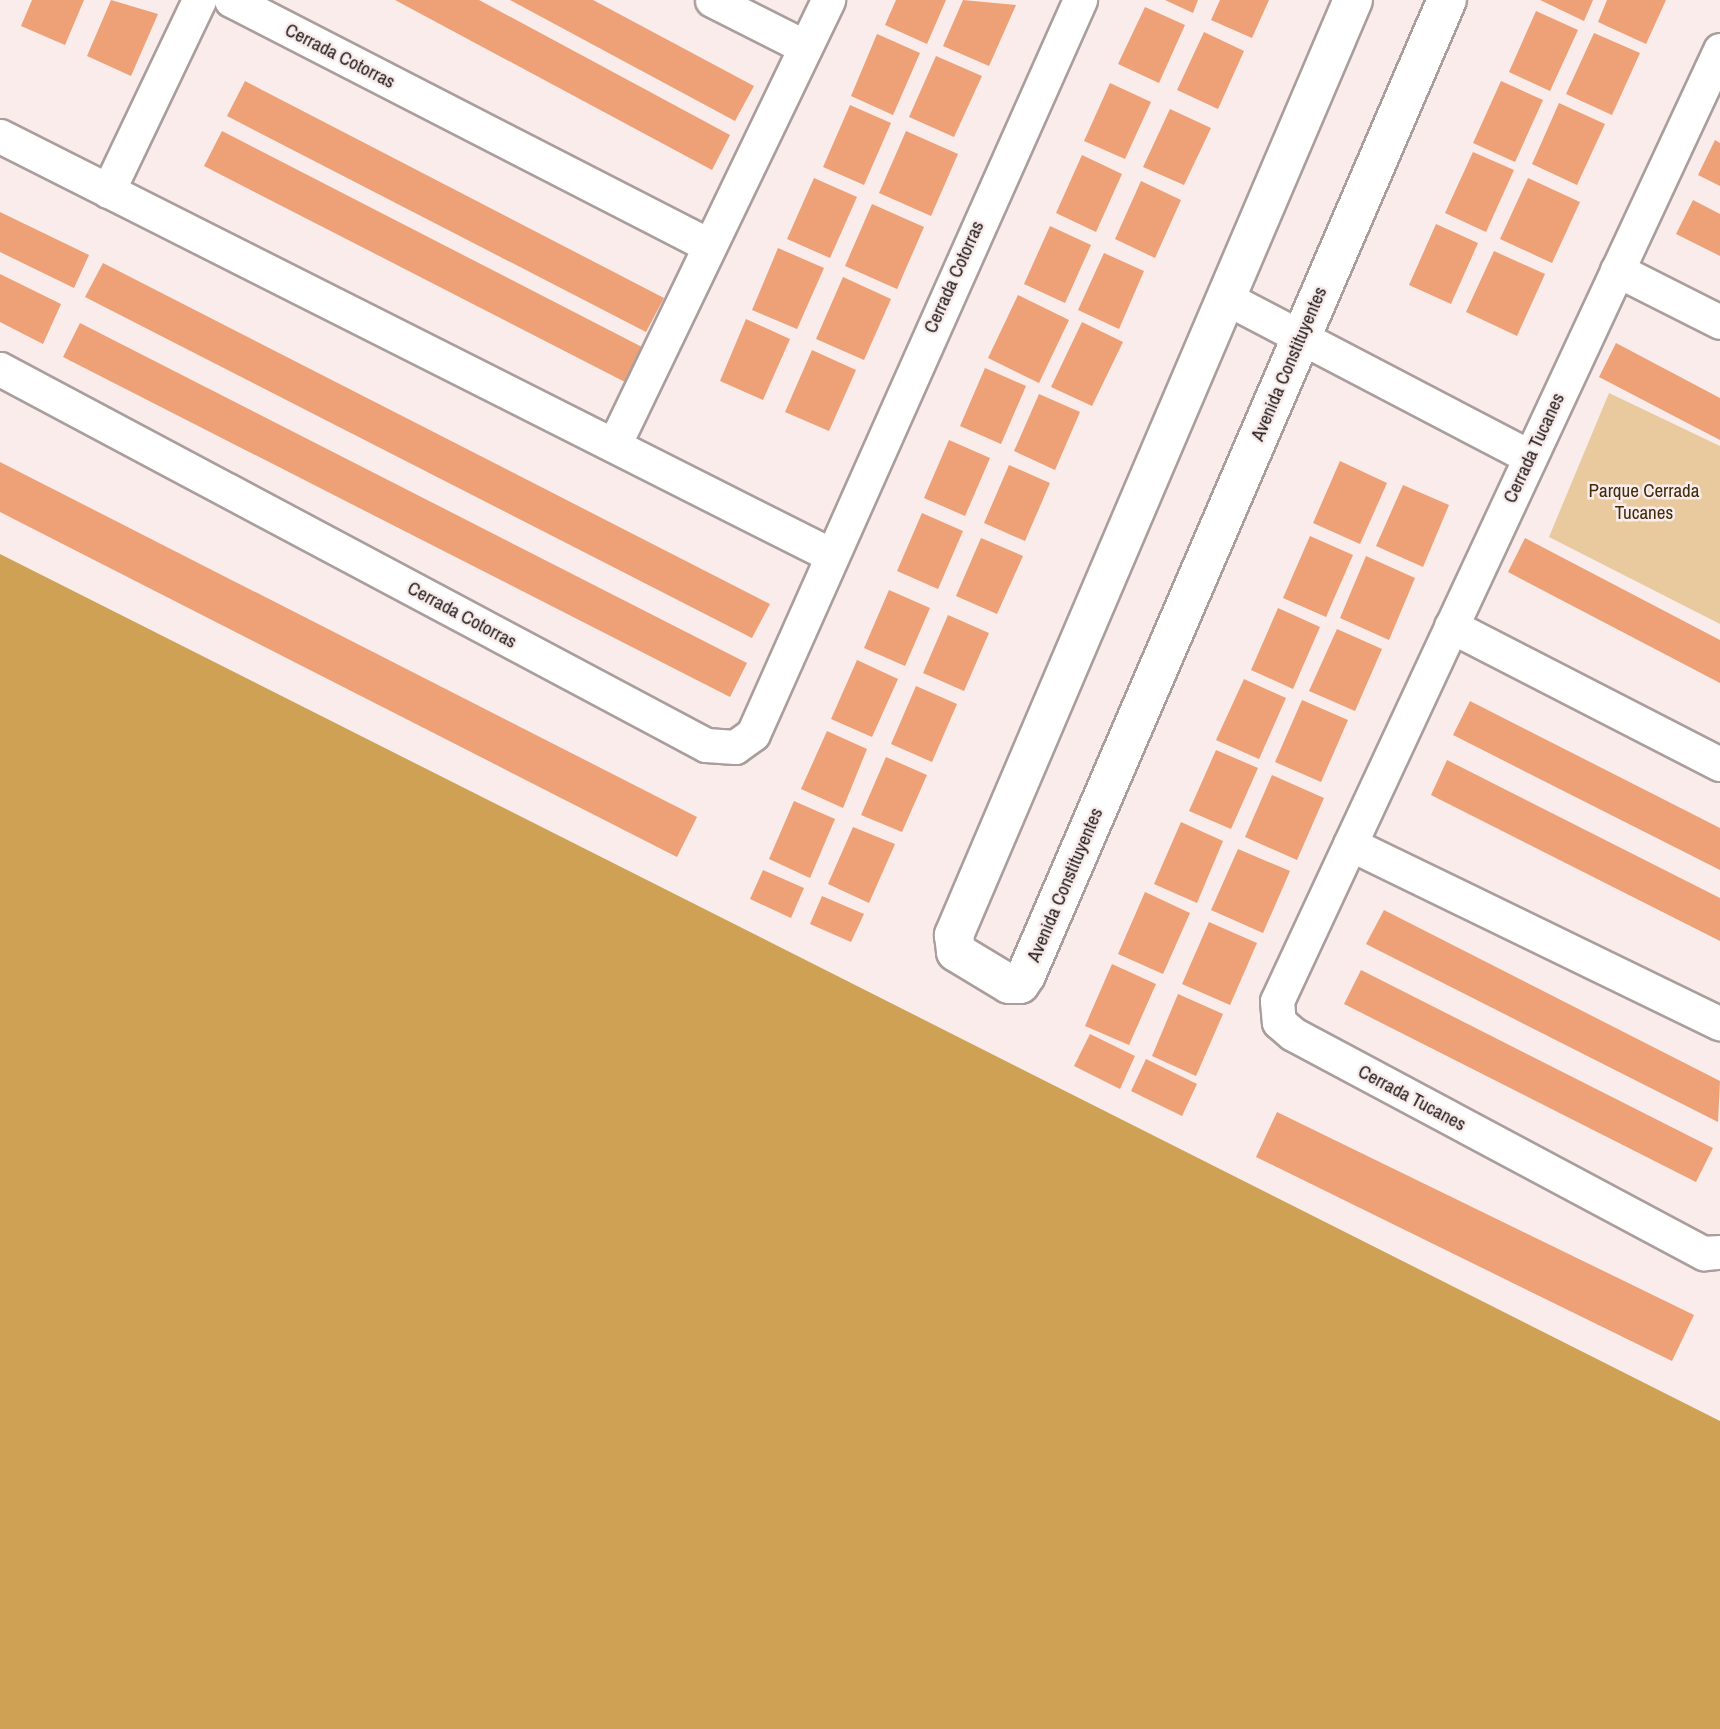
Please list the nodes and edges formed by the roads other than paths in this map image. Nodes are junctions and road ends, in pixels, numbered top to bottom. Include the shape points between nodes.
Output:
1 (199, 0) edge
2 (231, 0) edge
3 (712, 0) edge
4 (828, 0) edge
5 (1080, 0) edge
6 (1353, 0) edge
7 (1447, 0) edge
8 (805, 47) junction
9 (1718, 58) edge
10 (0, 136) edge
11 (108, 191) junction
12 (710, 246) junction
13 (1617, 270) junction
14 (1226, 298) junction
15 (1720, 322) edge
16 (1300, 339) junction
17 (0, 369) edge
18 (614, 445) junction
19 (1530, 457) junction
20 (828, 554) junction
21 (1451, 626) junction
22 (1720, 764) edge
23 (1350, 844) junction
24 (1720, 1024) edge
25 (1720, 1252) edge

1 - 11 street
2 - 12 street, Cerrada Cotorras
3 - 8 street
4 - 8 street
5 - 20 street, Cerrada Cotorras
6 - 14 main road, Avenida Constituyentes
7 - 16 main road, Avenida Constituyentes
8 - 12 street
9 - 13 street, Cerrada Tucanes
10 - 11 street
11 - 18 street
12 - 18 street
13 - 15 street
13 - 19 street, Cerrada Tucanes
14 - 16 street
14 - 16 main road, Avenida Constituyentes via 954,935 956,951 1009,984 1020,984 1026,975
16 - 19 street
17 - 20 street, Cerrada Cotorras via 706,746 735,747 753,734
18 - 20 street
19 - 21 street, Cerrada Tucanes
21 - 22 street
21 - 23 street, Cerrada Tucanes
23 - 24 street
23 - 25 street, Cerrada Tucanes via 1277,1001 1279,1021 1692,1247

